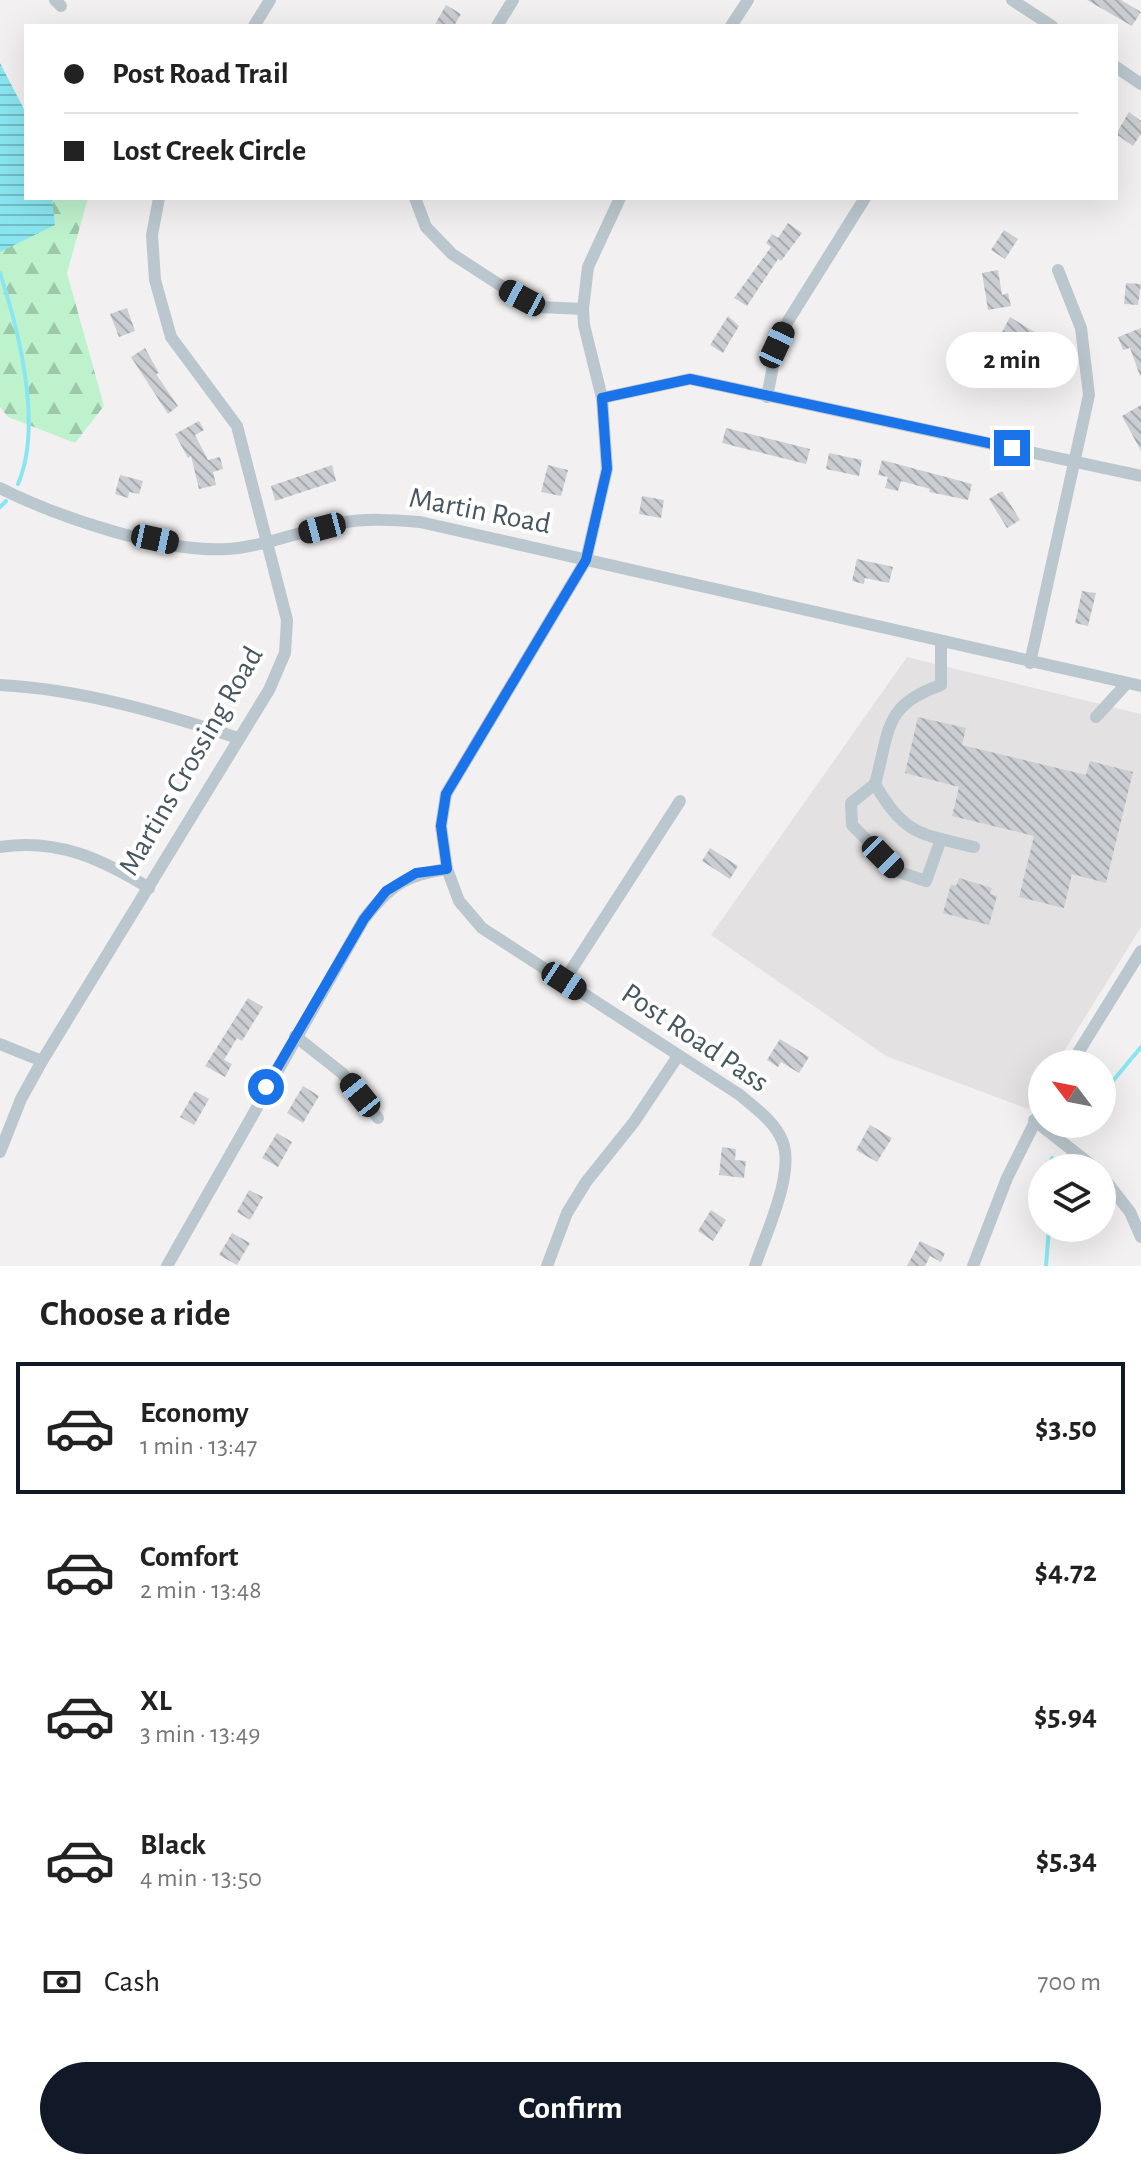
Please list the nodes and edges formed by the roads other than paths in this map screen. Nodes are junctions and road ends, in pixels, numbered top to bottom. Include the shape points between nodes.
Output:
1 (270, 0) edge
2 (513, 0) edge
3 (748, 0) edge
4 (1012, 0) edge
5 (255, 24) edge
6 (498, 24) edge
7 (732, 24) edge
8 (1049, 24) edge
9 (1118, 68) edge
10 (1141, 84) edge
11 (159, 200) edge
12 (416, 200) edge
13 (619, 200) edge
14 (864, 200) edge
15 (1058, 270) dead end
16 (583, 309) junction
17 (767, 397) junction
18 (602, 398) junction
19 (1074, 461) junction
20 (1141, 476) edge
21 (0, 488) edge
22 (266, 543) junction
23 (586, 560) junction
24 (941, 643) junction
25 (1030, 663) junction
26 (1127, 683) junction
27 (0, 685) edge
28 (1141, 686) edge
29 (1096, 717) dead end
30 (238, 738) junction
31 (875, 784) junction
32 (680, 801) dead end
33 (941, 839) junction
34 (0, 847) edge
35 (974, 847) dead end
36 (447, 869) junction
37 (149, 888) junction
38 (1141, 951) edge
39 (564, 981) junction
40 (295, 1036) junction
41 (0, 1044) edge
42 (1080, 1050) edge
43 (678, 1056) junction
44 (42, 1061) junction
45 (378, 1118) dead end
46 (1028, 1135) edge
47 (1063, 1138) edge
48 (0, 1152) edge
49 (1080, 1154) edge
50 (1116, 1194) edge
51 (1141, 1237) edge
52 (167, 1266) edge
53 (547, 1266) edge
54 (755, 1266) edge
55 (973, 1266) edge

1 - 5 street
2 - 6 street
3 - 7 street
4 - 8 street
9 - 10 street
11 - 22 street, Martins Crossing Road via 152,235 155,280 171,337 237,426
12 - 16 street via 426,227 452,254 539,307
13 - 16 street, Post Road Pass via 588,267
14 - 17 street via 788,321 777,345
15 - 19 street via 1081,328 1089,395
16 - 18 street, Post Road Pass
17 - 18 street via 690,379
17 - 19 street
18 - 23 street, Post Road Pass via 607,469
19 - 20 street
19 - 25 street
21 - 22 street, Martin Road via 65,516 180,545 229,549
22 - 23 street, Martin Road via 340,523 393,520 482,534
22 - 30 street, Martins Crossing Road via 287,620 285,653
23 - 24 street, Martin Road
23 - 36 street, Post Road Pass via 446,794 441,826
24 - 25 street, Martin Road
24 - 31 street via 941,685 912,695 895,712
25 - 26 street, Martin Road
26 - 28 street, Martin Road
26 - 29 street
27 - 30 street via 172,716
30 - 37 street, Martins Crossing Road
31 - 33 street via 894,817
31 - 33 street via 851,803 852,825 899,872 926,881
32 - 39 street
33 - 35 street
34 - 37 street via 78,850
36 - 39 street, Post Road Pass via 459,901 482,928
36 - 40 street via 416,873 386,891
37 - 44 street, Martins Crossing Road
38 - 42 street
39 - 43 street, Post Road Pass
40 - 45 street via 342,1073
40 - 52 street
41 - 44 street
43 - 53 street via 586,1182 567,1213
43 - 54 street, Post Road Pass via 740,1095 769,1119 784,1143 778,1203
44 - 48 street, Martins Crossing Road
46 - 55 street
47 - 49 street
50 - 51 street

